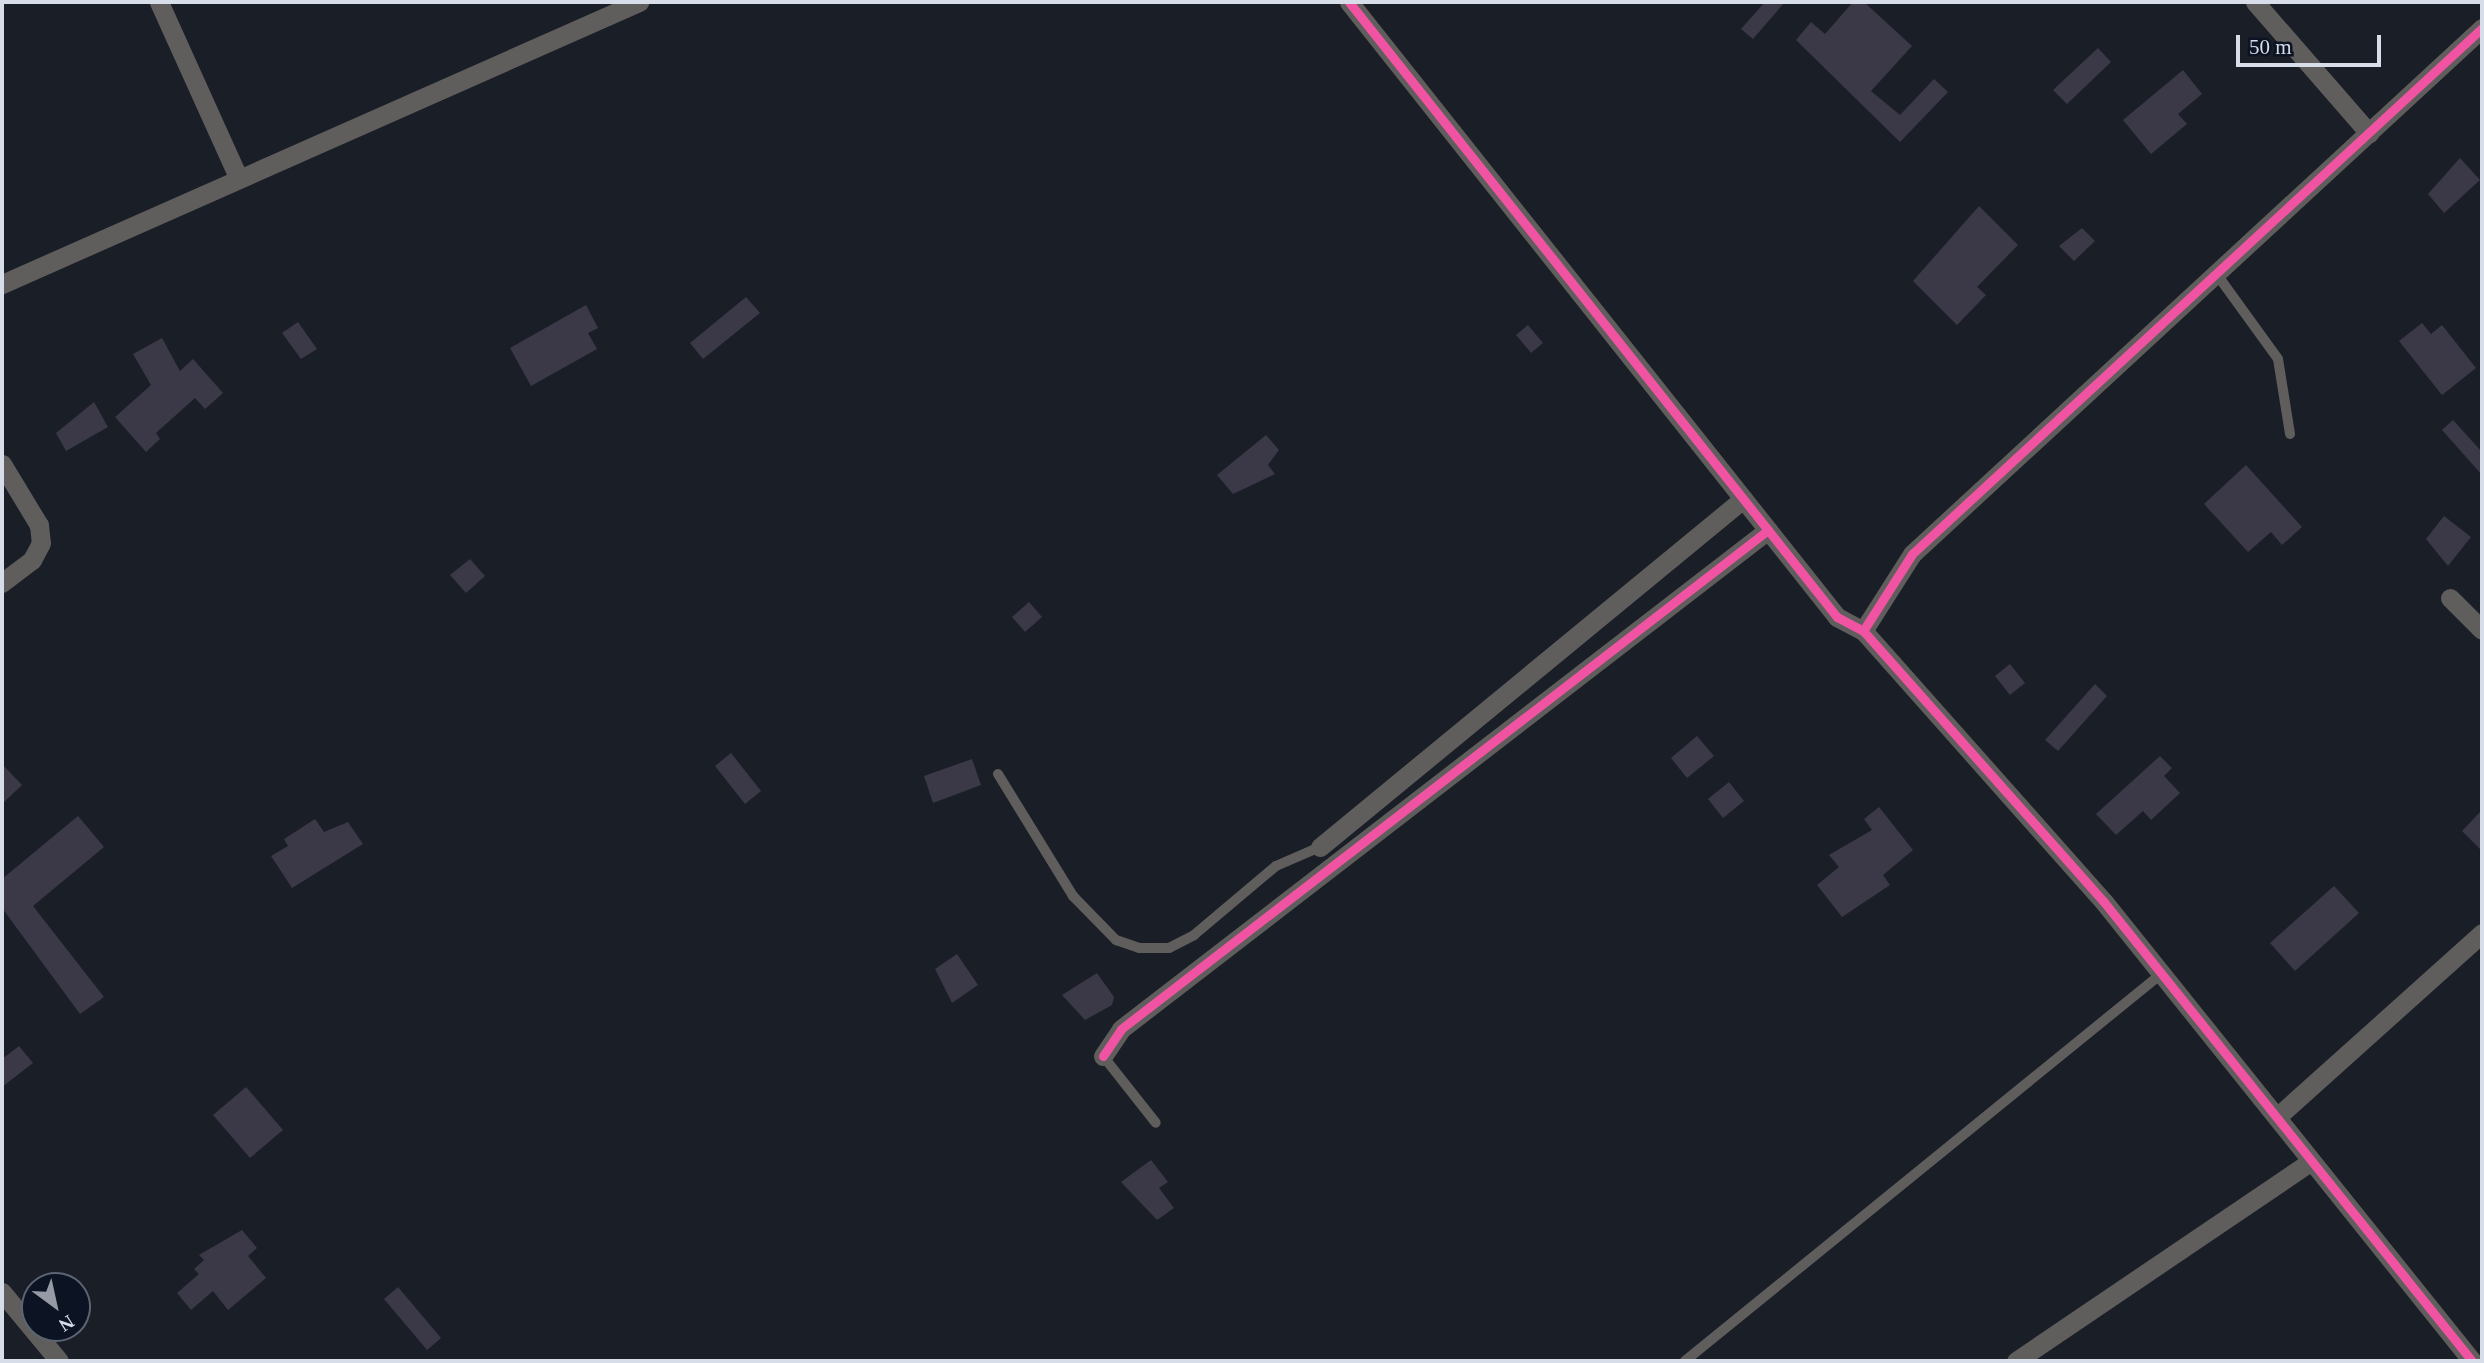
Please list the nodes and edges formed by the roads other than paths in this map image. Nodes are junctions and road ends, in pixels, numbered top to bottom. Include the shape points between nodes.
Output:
1 (159, 2) edge
2 (639, 2) edge
3 (1349, 2) edge
4 (2255, 2) edge
5 (2482, 28) edge
6 (2369, 133) junction
7 (237, 175) junction
8 (2218, 276) junction
9 (2, 284) edge
10 (2290, 434) dead end
11 (2, 464) edge
12 (1743, 499) junction
13 (1768, 530) junction
14 (2, 583) edge
15 (2450, 598) dead end
16 (2482, 630) edge
17 (1863, 631) junction
18 (998, 774) dead end
19 (1320, 847) joint
20 (2482, 933) edge
21 (2161, 974) junction
22 (1104, 1056) joint
23 (2277, 1116) junction
24 (1156, 1123) dead end
25 (2312, 1161) junction
26 (2, 1292) edge
27 (59, 1361) edge
28 (1685, 1361) edge
29 (2016, 1361) edge
30 (2472, 1361) edge

1 - 7 street
2 - 7 street
3 - 12 street
4 - 6 street
5 - 6 street
6 - 8 street
7 - 9 street
8 - 10 lane via 2278,359
8 - 17 street via 1912,554
11 - 14 street via 39,525 41,543 32,560
12 - 13 street
12 - 19 street
13 - 17 street via 1838,617
13 - 22 street via 1121,1029
15 - 16 street
17 - 21 street
18 - 19 lane via 1073,896 1116,940 1139,948 1169,947 1194,935 1276,866
20 - 23 street
21 - 23 street
21 - 28 lane
22 - 24 lane
23 - 25 street
25 - 29 street
25 - 30 street
26 - 27 street

